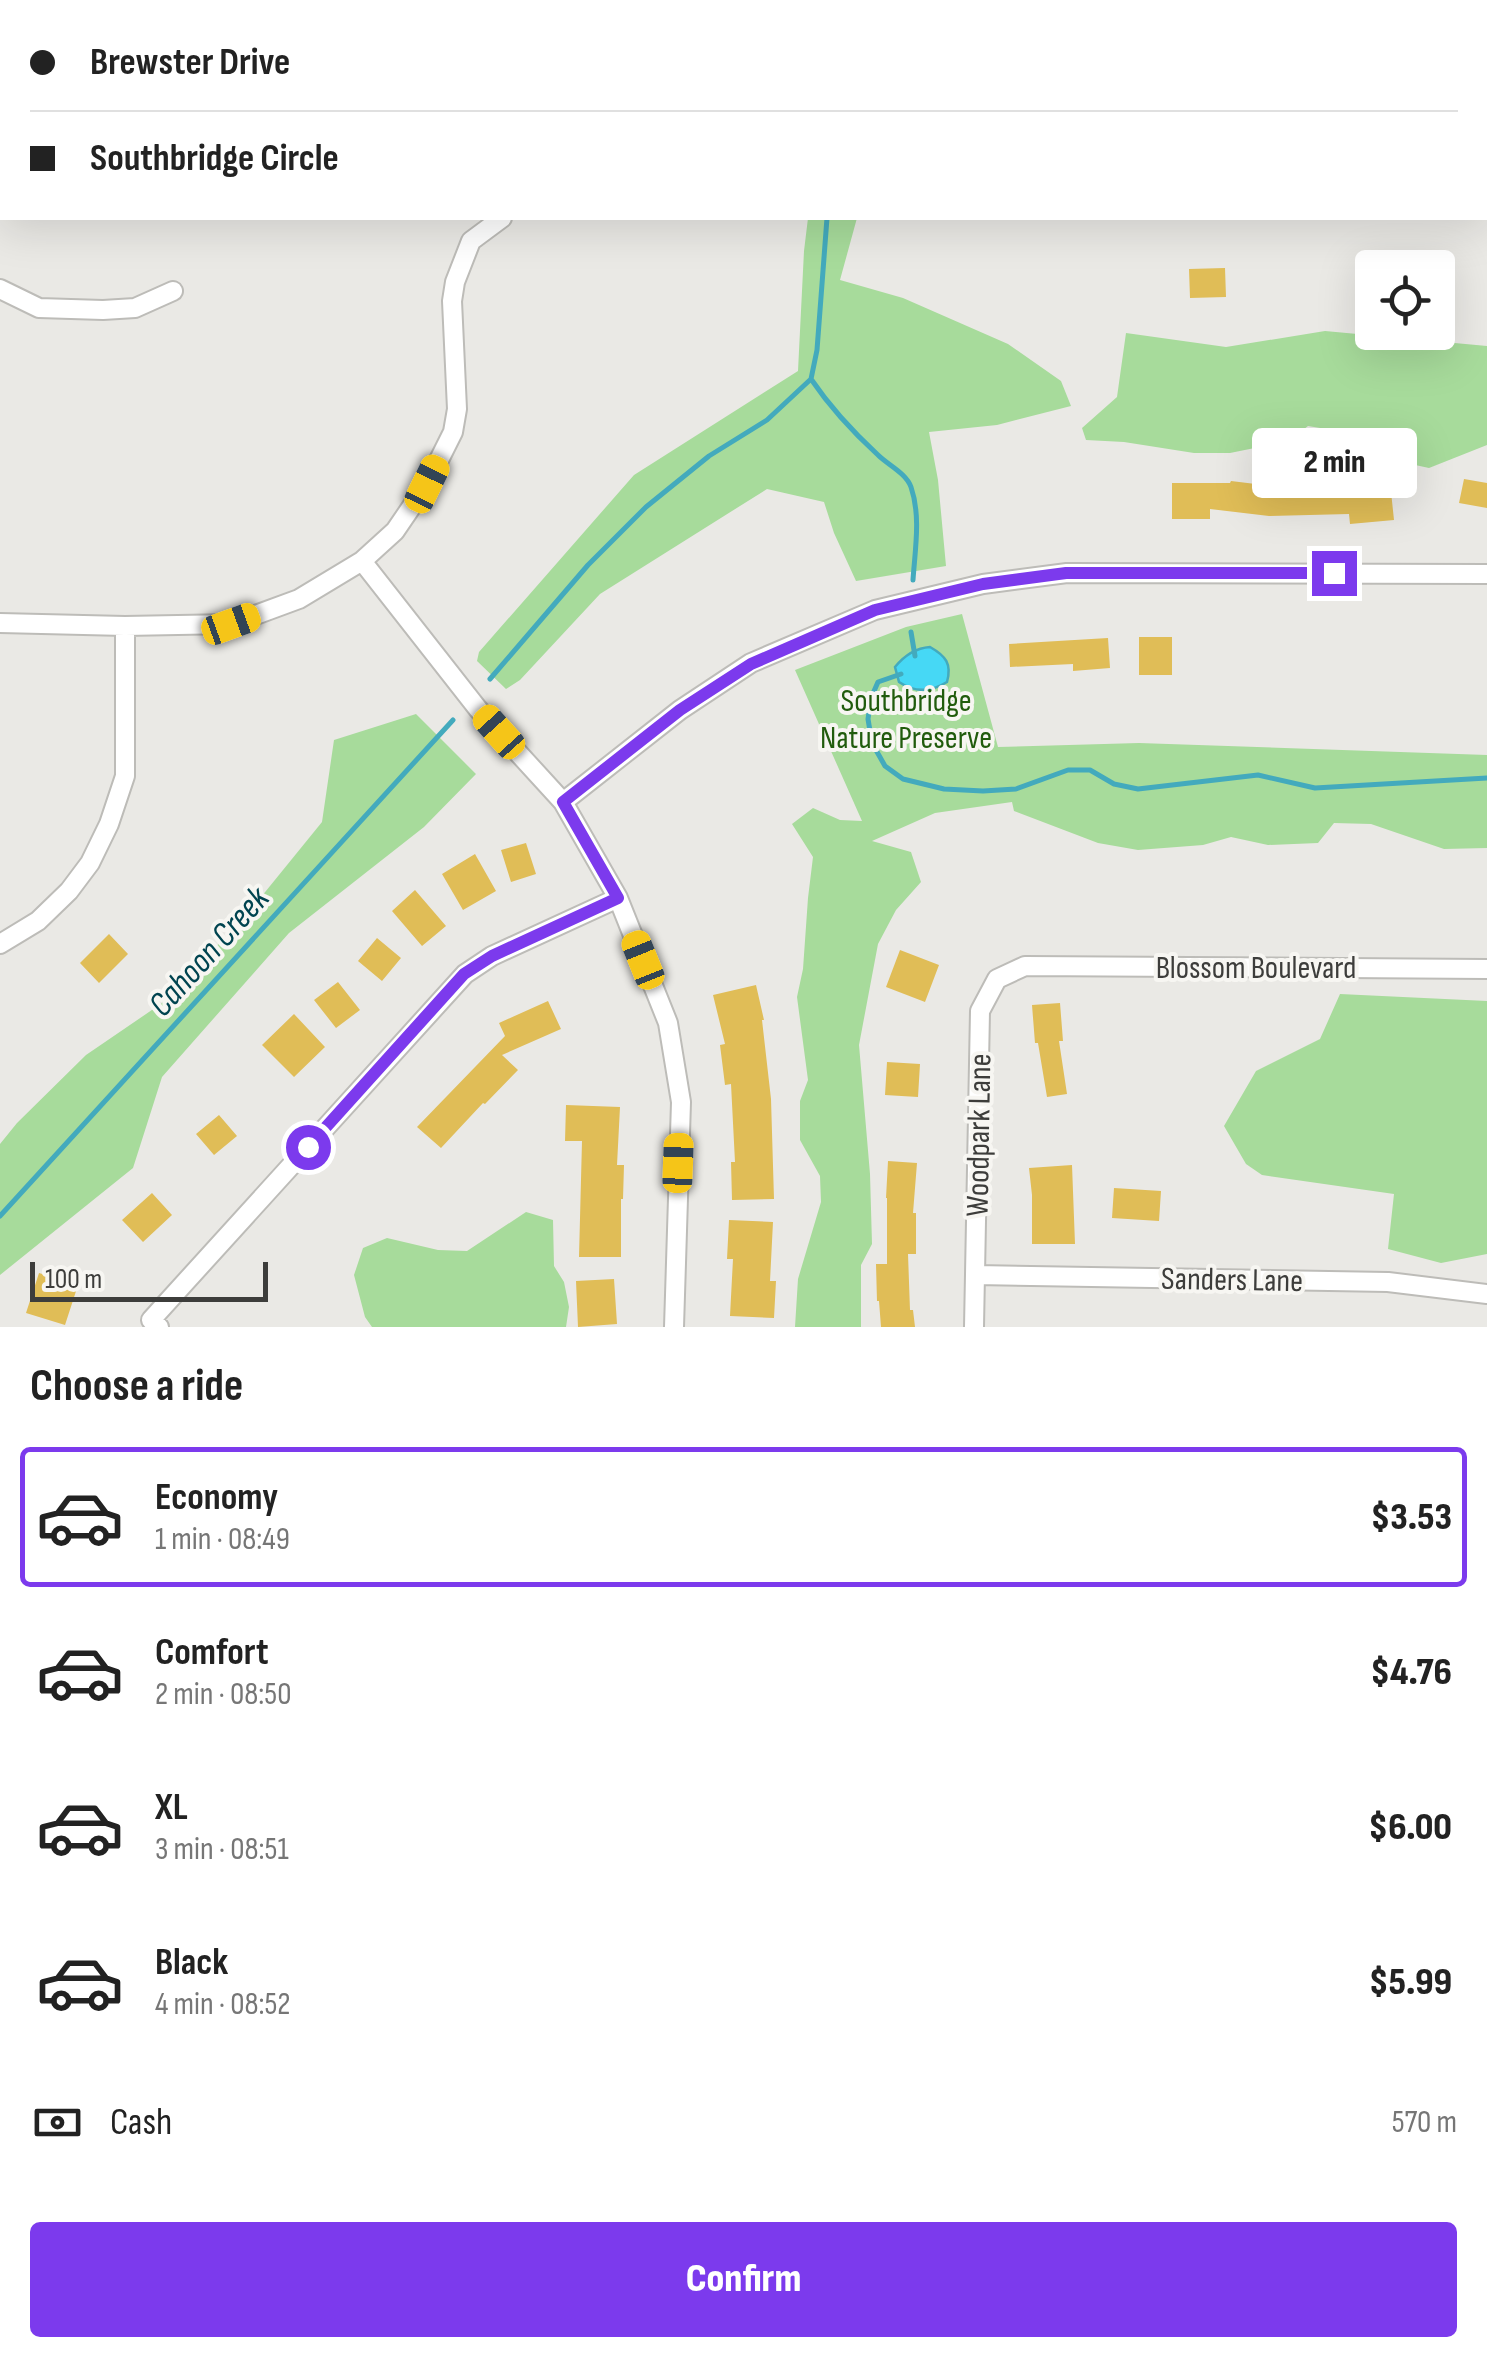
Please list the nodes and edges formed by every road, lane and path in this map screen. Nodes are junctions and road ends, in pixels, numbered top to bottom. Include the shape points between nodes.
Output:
1 (499, 220) edge
2 (0, 289) edge
3 (173, 291) dead end
4 (362, 561) junction
5 (1487, 574) edge
6 (0, 622) edge
7 (125, 626) junction
8 (563, 802) junction
9 (618, 898) junction
10 (0, 944) edge
11 (1026, 966) joint
12 (1487, 969) edge
13 (976, 1275) junction
14 (1487, 1294) edge
15 (159, 1327) edge
16 (674, 1327) edge
17 (974, 1327) edge

1 - 4 street via 471,241 460,264 452,301 458,408 453,432 395,530
2 - 3 street via 39,308 103,310 135,308
4 - 7 street via 299,599 231,624
4 - 8 street via 478,709
5 - 8 street via 1066,573 875,610 751,664
6 - 7 street
7 - 10 street via 125,776 109,824 69,891
8 - 9 street
9 - 15 street via 464,974 151,1320
9 - 16 street via 668,1023 681,1102
11 - 12 street, Blossom Boulevard
11 - 13 street, Woodpark Lane via 998,980 980,1010
13 - 14 street, Sanders Lane via 1388,1282
13 - 17 street, Woodpark Lane

